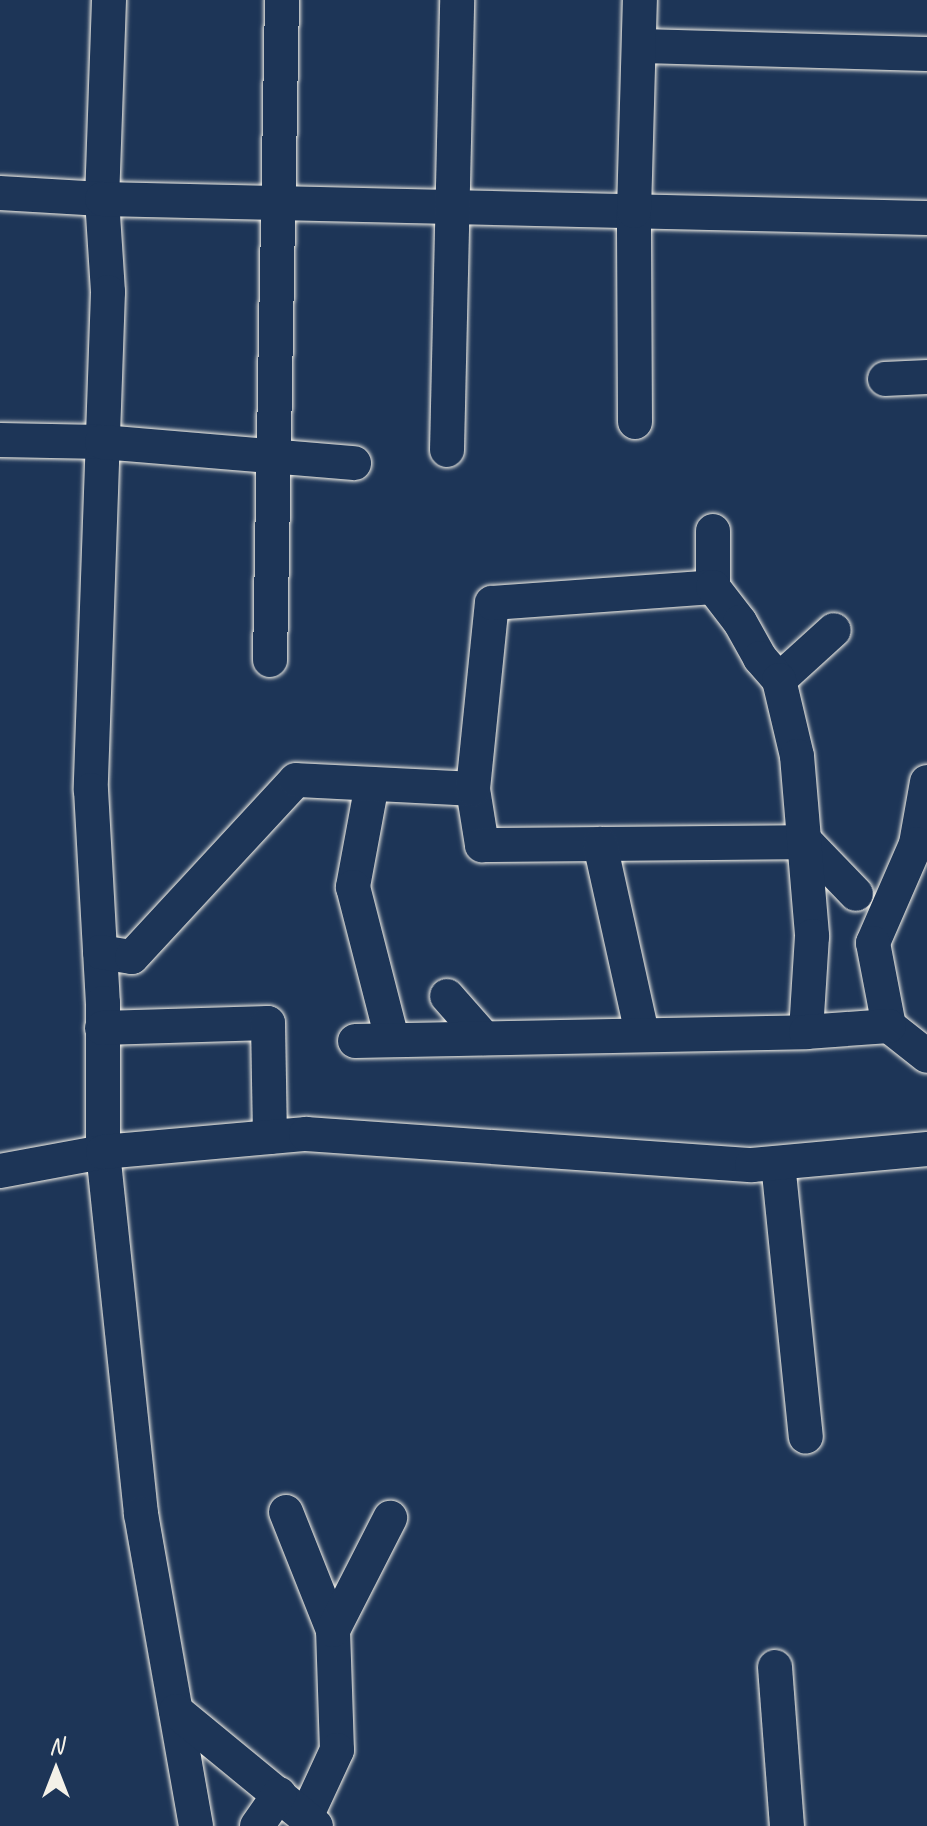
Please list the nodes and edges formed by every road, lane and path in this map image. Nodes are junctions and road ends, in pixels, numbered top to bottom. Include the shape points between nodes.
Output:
1 (109, 0) edge
2 (282, 0) edge
3 (457, 0) edge
4 (640, 0) edge
5 (641, 46) junction
6 (927, 54) edge
7 (0, 193) edge
8 (102, 199) junction
9 (279, 203) junction
10 (453, 207) junction
11 (634, 211) junction
12 (927, 218) edge
13 (927, 377) edge
14 (885, 379) dead end
15 (635, 422) dead end
16 (0, 440) edge
17 (102, 442) junction
18 (447, 450) dead end
19 (274, 456) junction
20 (354, 463) dead end
21 (713, 531) dead end
22 (713, 587) junction
23 (834, 630) dead end
24 (270, 660) dead end
25 (779, 680) junction
26 (927, 782) edge
27 (372, 784) junction
28 (473, 789) junction
29 (806, 842) junction
30 (600, 844) junction
31 (895, 893) junction
32 (856, 894) junction
33 (809, 895) junction
34 (100, 952) junction
35 (447, 996) dead end
36 (889, 1026) junction
37 (102, 1028) junction
38 (806, 1032) junction
39 (642, 1034) junction
40 (484, 1038) junction
41 (392, 1039) junction
42 (355, 1041) dead end
43 (927, 1056) edge
44 (270, 1137) junction
45 (927, 1149) edge
46 (103, 1152) junction
47 (778, 1163) junction
48 (0, 1171) edge
49 (806, 1437) dead end
50 (286, 1512) dead end
51 (390, 1518) dead end
52 (333, 1630) junction
53 (775, 1667) dead end
54 (176, 1711) junction
55 (279, 1794) junction
56 (311, 1821) edge
57 (196, 1826) edge
58 (257, 1826) edge
59 (787, 1826) edge

1 - 8 street
2 - 9 street
3 - 10 street
4 - 5 street
5 - 6 street
5 - 11 street
7 - 8 street
8 - 9 street
8 - 17 street via 108,292
9 - 10 street
9 - 19 street
10 - 11 street
10 - 18 street
11 - 12 street
11 - 15 street
13 - 14 street
16 - 17 street
17 - 19 street
17 - 34 street via 91,790
19 - 20 street
19 - 24 street
21 - 22 street
22 - 25 street
22 - 28 street via 492,603
23 - 25 street
25 - 29 street via 797,756
26 - 31 street via 916,844
27 - 28 street
27 - 34 street via 296,780 132,957
27 - 41 street via 353,887
28 - 30 street via 482,845
29 - 30 street
29 - 32 street
29 - 33 street
30 - 39 street
31 - 32 street
31 - 36 street via 873,943
32 - 33 street
33 - 38 street
34 - 37 street
35 - 40 street
36 - 38 street
36 - 43 street
37 - 44 street via 268,1023
37 - 46 street
38 - 39 street
39 - 40 street
40 - 41 street
41 - 42 street
44 - 46 street
44 - 47 street via 306,1134
45 - 47 street
46 - 48 street
46 - 54 street via 141,1514
47 - 49 street
50 - 52 street
51 - 52 street
52 - 56 street via 337,1750
53 - 59 street
54 - 55 street
54 - 57 street
55 - 56 street
55 - 58 street

